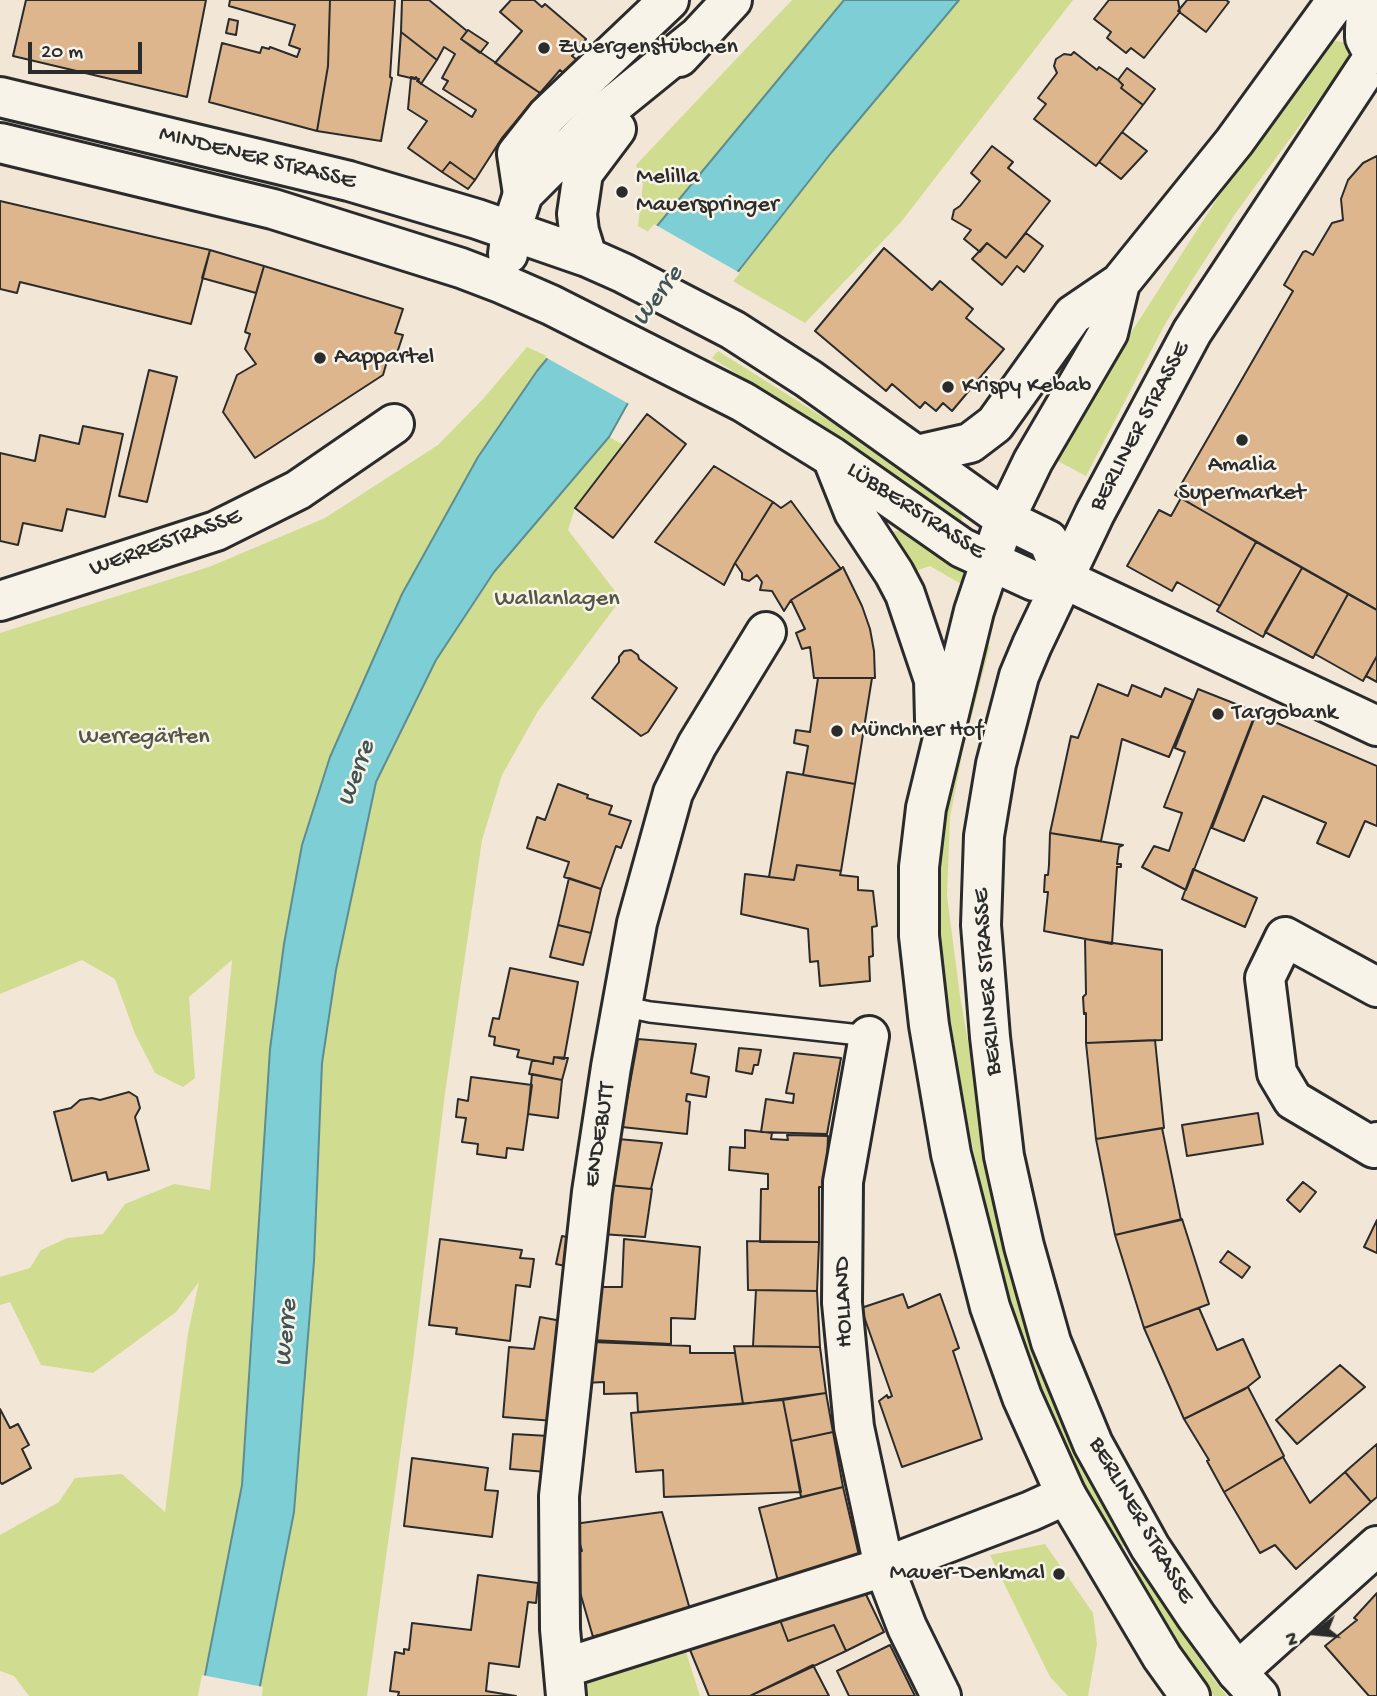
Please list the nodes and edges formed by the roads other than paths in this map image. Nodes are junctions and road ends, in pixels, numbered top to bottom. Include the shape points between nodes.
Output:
1 (668, 0) edge
2 (732, 0) edge
3 (1337, 0) edge
4 (1374, 0) edge
5 (696, 38) junction
6 (1376, 55) edge
7 (0, 97) edge
8 (0, 143) edge
9 (523, 194) junction
10 (511, 231) junction
11 (587, 257) junction
12 (1120, 283) junction
13 (503, 284) junction
14 (394, 424) dead end
15 (917, 455) junction
16 (832, 457) junction
17 (1005, 519) junction
18 (990, 561) junction
19 (1064, 579) junction
20 (0, 601) edge
21 (766, 632) dead end
22 (1377, 726) edge
23 (936, 761) junction
24 (1377, 987) edge
25 (622, 1006) junction
26 (869, 1036) joint
27 (1376, 1147) edge
28 (1066, 1494) junction
29 (1377, 1546) edge
30 (884, 1567) junction
31 (565, 1682) edge
32 (1248, 1684) edge
33 (942, 1696) edge
34 (1190, 1696) edge

1 - 9 main road via 547,116 517,154
2 - 5 main road
3 - 12 main road, BERLINER STRASSE via 1234,142
4 - 6 main road via 1366,12 1364,30
5 - 9 main road via 606,111
5 - 11 main road via 606,140 583,173 578,214
6 - 19 main road, BERLINER STRASSE via 1192,332
7 - 10 main road, MINDENER STRASSE via 349,181
8 - 13 main road, MINDENER STRASSE via 273,209
9 - 10 main road
10 - 11 main road, LÜBBERSTRASSE
10 - 13 main road
11 - 15 main road, LÜBBERSTRASSE via 733,330
12 - 15 main road, BERLINER STRASSE via 1073,315 988,431 970,443
12 - 17 main road, BERLINER STRASSE via 1108,333 1044,438
13 - 16 main road, LÜBBERSTRASSE via 743,402
14 - 20 main road, WERRESTRASSE via 298,490 216,531
15 - 17 main road, LÜBBERSTRASSE
16 - 18 main road, LÜBBERSTRASSE via 918,520
16 - 23 main road via 854,512 905,594 934,680
17 - 18 main road, BERLINER STRASSE
17 - 19 main road, LÜBBERSTRASSE via 1048,540
18 - 19 main road, LÜBBERSTRASSE via 1034,581
18 - 23 main road, BERLINER STRASSE
19 - 22 main road, LÜBBERSTRASSE
19 - 32 main road, BERLINER STRASSE via 1019,676 996,764 984,836 981,925 1004,1156 1051,1342 1093,1444 1150,1547
21 - 25 main road, ENDEBUTT via 673,793 638,923
23 - 28 main road, BERLINER STRASSE via 919,867 919,936 951,1154 990,1307 1022,1397
24 - 27 main road via 1285,937 1265,978 1278,1073 1293,1100
25 - 26 lane
25 - 31 main road, ENDEBUTT via 592,1192 559,1496
26 - 30 main road, HOLLAND via 843,1182 842,1303 854,1427
28 - 30 main road
28 - 34 main road, BERLINER STRASSE
29 - 32 main road
30 - 31 main road, ENDEBUTT
30 - 33 main road, HOLLAND via 907,1627

